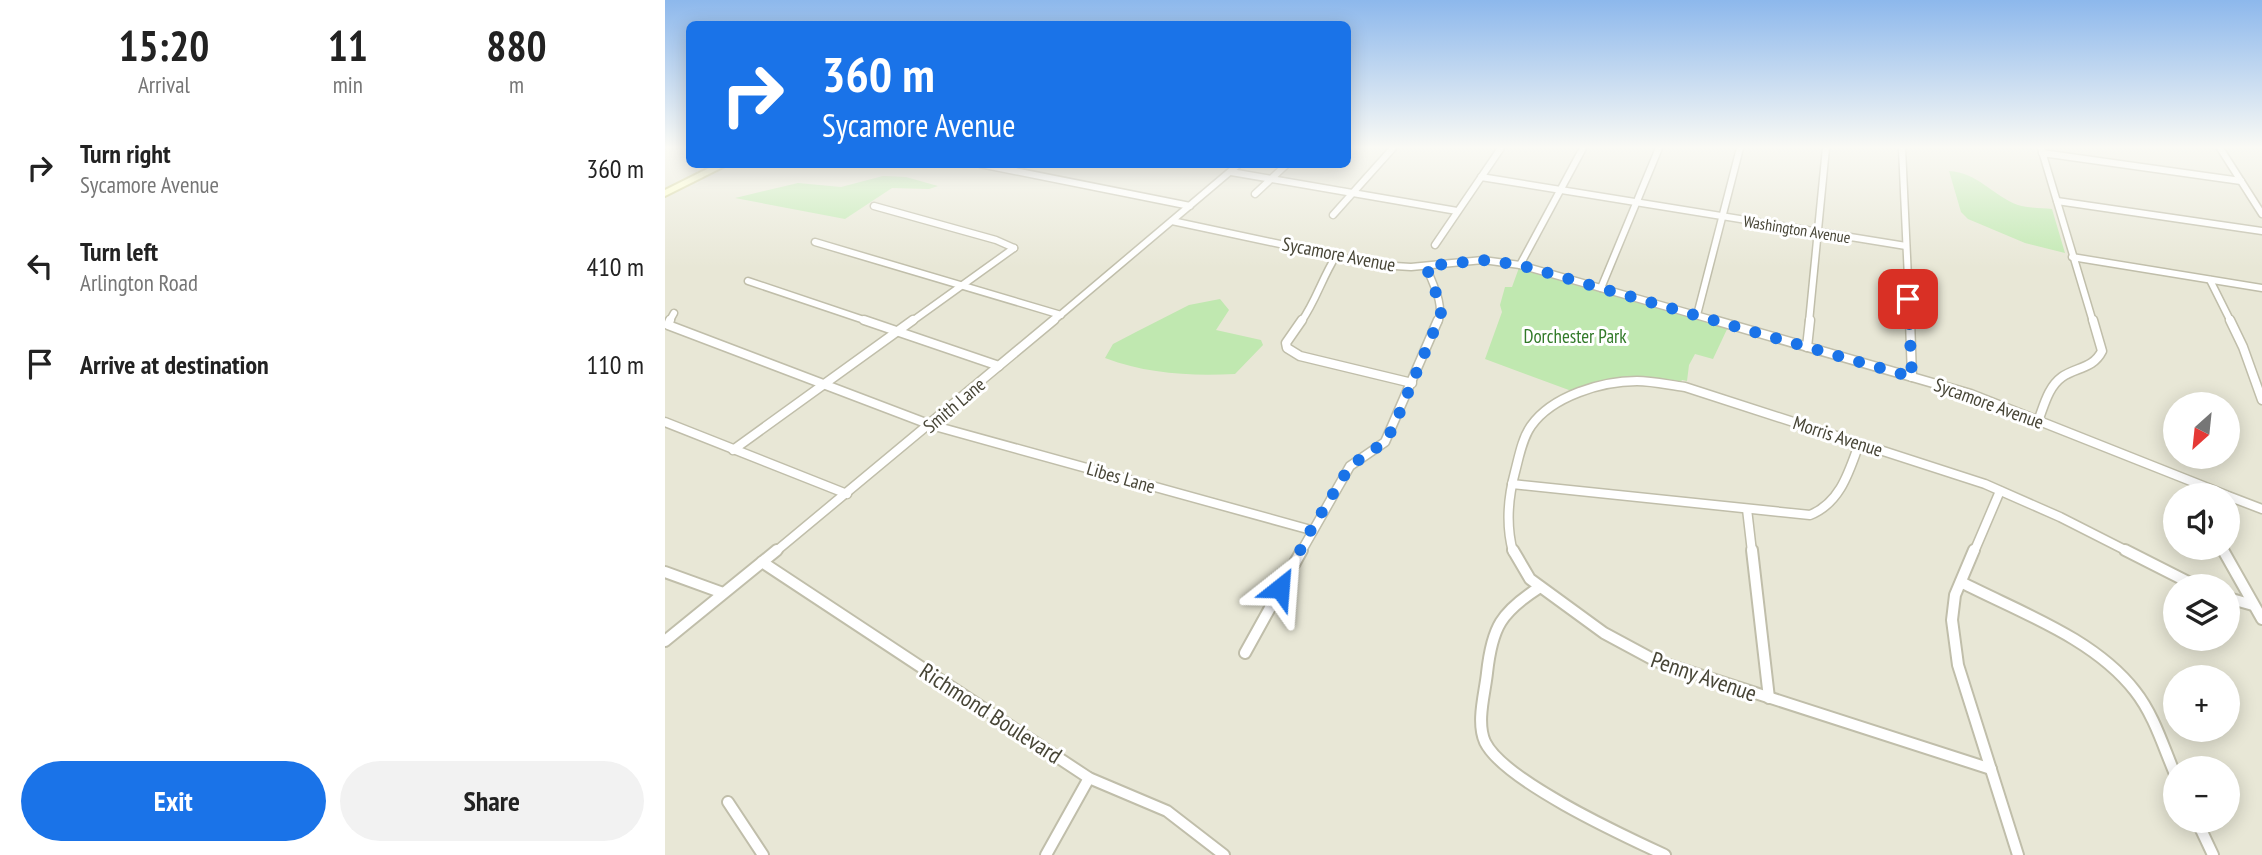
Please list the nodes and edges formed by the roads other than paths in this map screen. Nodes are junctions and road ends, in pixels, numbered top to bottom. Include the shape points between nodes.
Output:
1 (1099, 188) edge
2 (1212, 188) edge
3 (1262, 188) edge
4 (1323, 188) edge
5 (1358, 188) edge
6 (1473, 188) edge
7 (1547, 188) edge
8 (1642, 188) edge
9 (1730, 188) edge
10 (1821, 188) edge
11 (1904, 188) edge
12 (2053, 188) edge
13 (2245, 188) edge
14 (1560, 190) junction
15 (1353, 193) junction
16 (1255, 194) dead end
17 (2057, 201) junction
18 (1636, 203) junction
19 (874, 206) dead end
20 (1191, 206) junction
21 (1457, 211) junction
22 (2262, 214) edge
23 (1333, 215) dead end
24 (1722, 217) junction
25 (1172, 221) junction
26 (2262, 231) edge
27 (1817, 232) junction
28 (815, 242) dead end
29 (1435, 245) dead end
30 (1906, 246) junction
31 (1336, 256) junction
32 (2073, 257) junction
33 (1520, 265) junction
34 (1426, 266) junction
35 (2210, 280) junction
36 (748, 281) dead end
37 (961, 287) junction
38 (1601, 288) junction
39 (2262, 288) edge
40 (674, 313) dead end
41 (1061, 315) junction
42 (1697, 315) junction
43 (898, 332) junction
44 (1807, 347) junction
45 (999, 366) junction
46 (1912, 377) junction
47 (1412, 383) junction
48 (823, 385) junction
49 (2262, 400) edge
50 (2038, 421) junction
51 (665, 422) edge
52 (931, 425) junction
53 (1859, 444) junction
54 (733, 450) junction
55 (2190, 483) edge
56 (1513, 484) junction
57 (2000, 492) junction
58 (847, 494) junction
59 (2240, 501) edge
60 (1747, 509) junction
61 (2262, 509) edge
62 (1311, 530) junction
63 (2228, 560) edge
64 (762, 562) junction
65 (665, 572) edge
66 (2172, 574) edge
67 (1961, 582) junction
68 (1540, 587) junction
69 (723, 593) junction
70 (2240, 601) edge
71 (2253, 605) junction
72 (2262, 619) edge
73 (665, 641) edge
74 (1245, 653) dead end
75 (1769, 698) junction
76 (2167, 756) edge
77 (1991, 769) junction
78 (1089, 778) junction
79 (728, 802) dead end
80 (2203, 833) edge
81 (763, 855) edge
82 (1046, 855) edge
83 (1223, 855) edge
84 (1665, 855) edge
85 (2018, 855) edge
86 (2213, 855) edge

1 - 20 street
2 - 20 street, Smith Lane
3 - 16 street
4 - 15 street
5 - 15 street
6 - 21 street
7 - 14 street, Washington Avenue
8 - 18 street
9 - 24 street
10 - 27 street
11 - 30 street
12 - 17 street
13 - 22 street
14 - 18 street, Washington Avenue
14 - 33 street
15 - 21 street
15 - 23 street
17 - 26 street
17 - 32 street
18 - 24 street, Washington Avenue
18 - 38 street
19 - 37 street via 1014,248
20 - 25 street, Smith Lane
21 - 29 street
24 - 27 street, Washington Avenue
24 - 42 street
25 - 31 street, Sycamore Avenue
25 - 41 street, Smith Lane
27 - 30 street, Washington Avenue
27 - 44 street
28 - 37 street
30 - 46 street
31 - 34 street, Sycamore Avenue via 1378,265
31 - 47 street via 1321,280 1315,302 1286,342 1289,351
32 - 35 street
32 - 50 street via 2102,351 2092,366 2061,377
33 - 34 street, Sycamore Avenue via 1483,260
33 - 38 street, Sycamore Avenue
34 - 47 street via 1441,314
35 - 39 street
35 - 49 street via 2243,347
36 - 43 street
37 - 41 street
37 - 43 street
38 - 42 street, Sycamore Avenue
40 - 48 street, Libes Lane via 668,325
41 - 45 street, Smith Lane
42 - 44 street, Sycamore Avenue
43 - 45 street
43 - 48 street
44 - 46 street, Sycamore Avenue
45 - 52 street, Smith Lane
46 - 50 street, Sycamore Avenue
47 - 62 street via 1385,442 1350,466
48 - 52 street, Libes Lane
48 - 54 street
50 - 55 street, Sycamore Avenue
51 - 54 street
52 - 58 street, Smith Lane
52 - 62 street, Libes Lane
53 - 56 street, Morris Avenue via 1685,387 1650,381 1617,383 1577,393 1547,409 1526,435
53 - 57 street, Morris Avenue via 1958,474
53 - 60 street via 1832,501 1820,513
54 - 58 street
56 - 60 street
56 - 68 street, Penny Avenue via 1510,541 1518,563
57 - 66 street, Morris Avenue
57 - 67 street
58 - 64 street, Smith Lane
59 - 61 street, Sycamore Avenue
60 - 75 street
62 - 74 street
63 - 71 street
64 - 69 street, Smith Lane
64 - 78 street, Richmond Boulevard
65 - 69 street
67 - 76 street via 2101,659 2142,701
67 - 77 street via 1952,609 1956,652
68 - 75 street, Penny Avenue via 1629,648 1681,671
68 - 84 street via 1511,606 1493,632 1484,740 1508,768
69 - 73 street, Smith Lane
70 - 71 street
71 - 72 street
75 - 77 street, Penny Avenue
77 - 85 street
78 - 82 street
78 - 83 street, Richmond Boulevard via 1167,811
79 - 81 street
80 - 86 street

